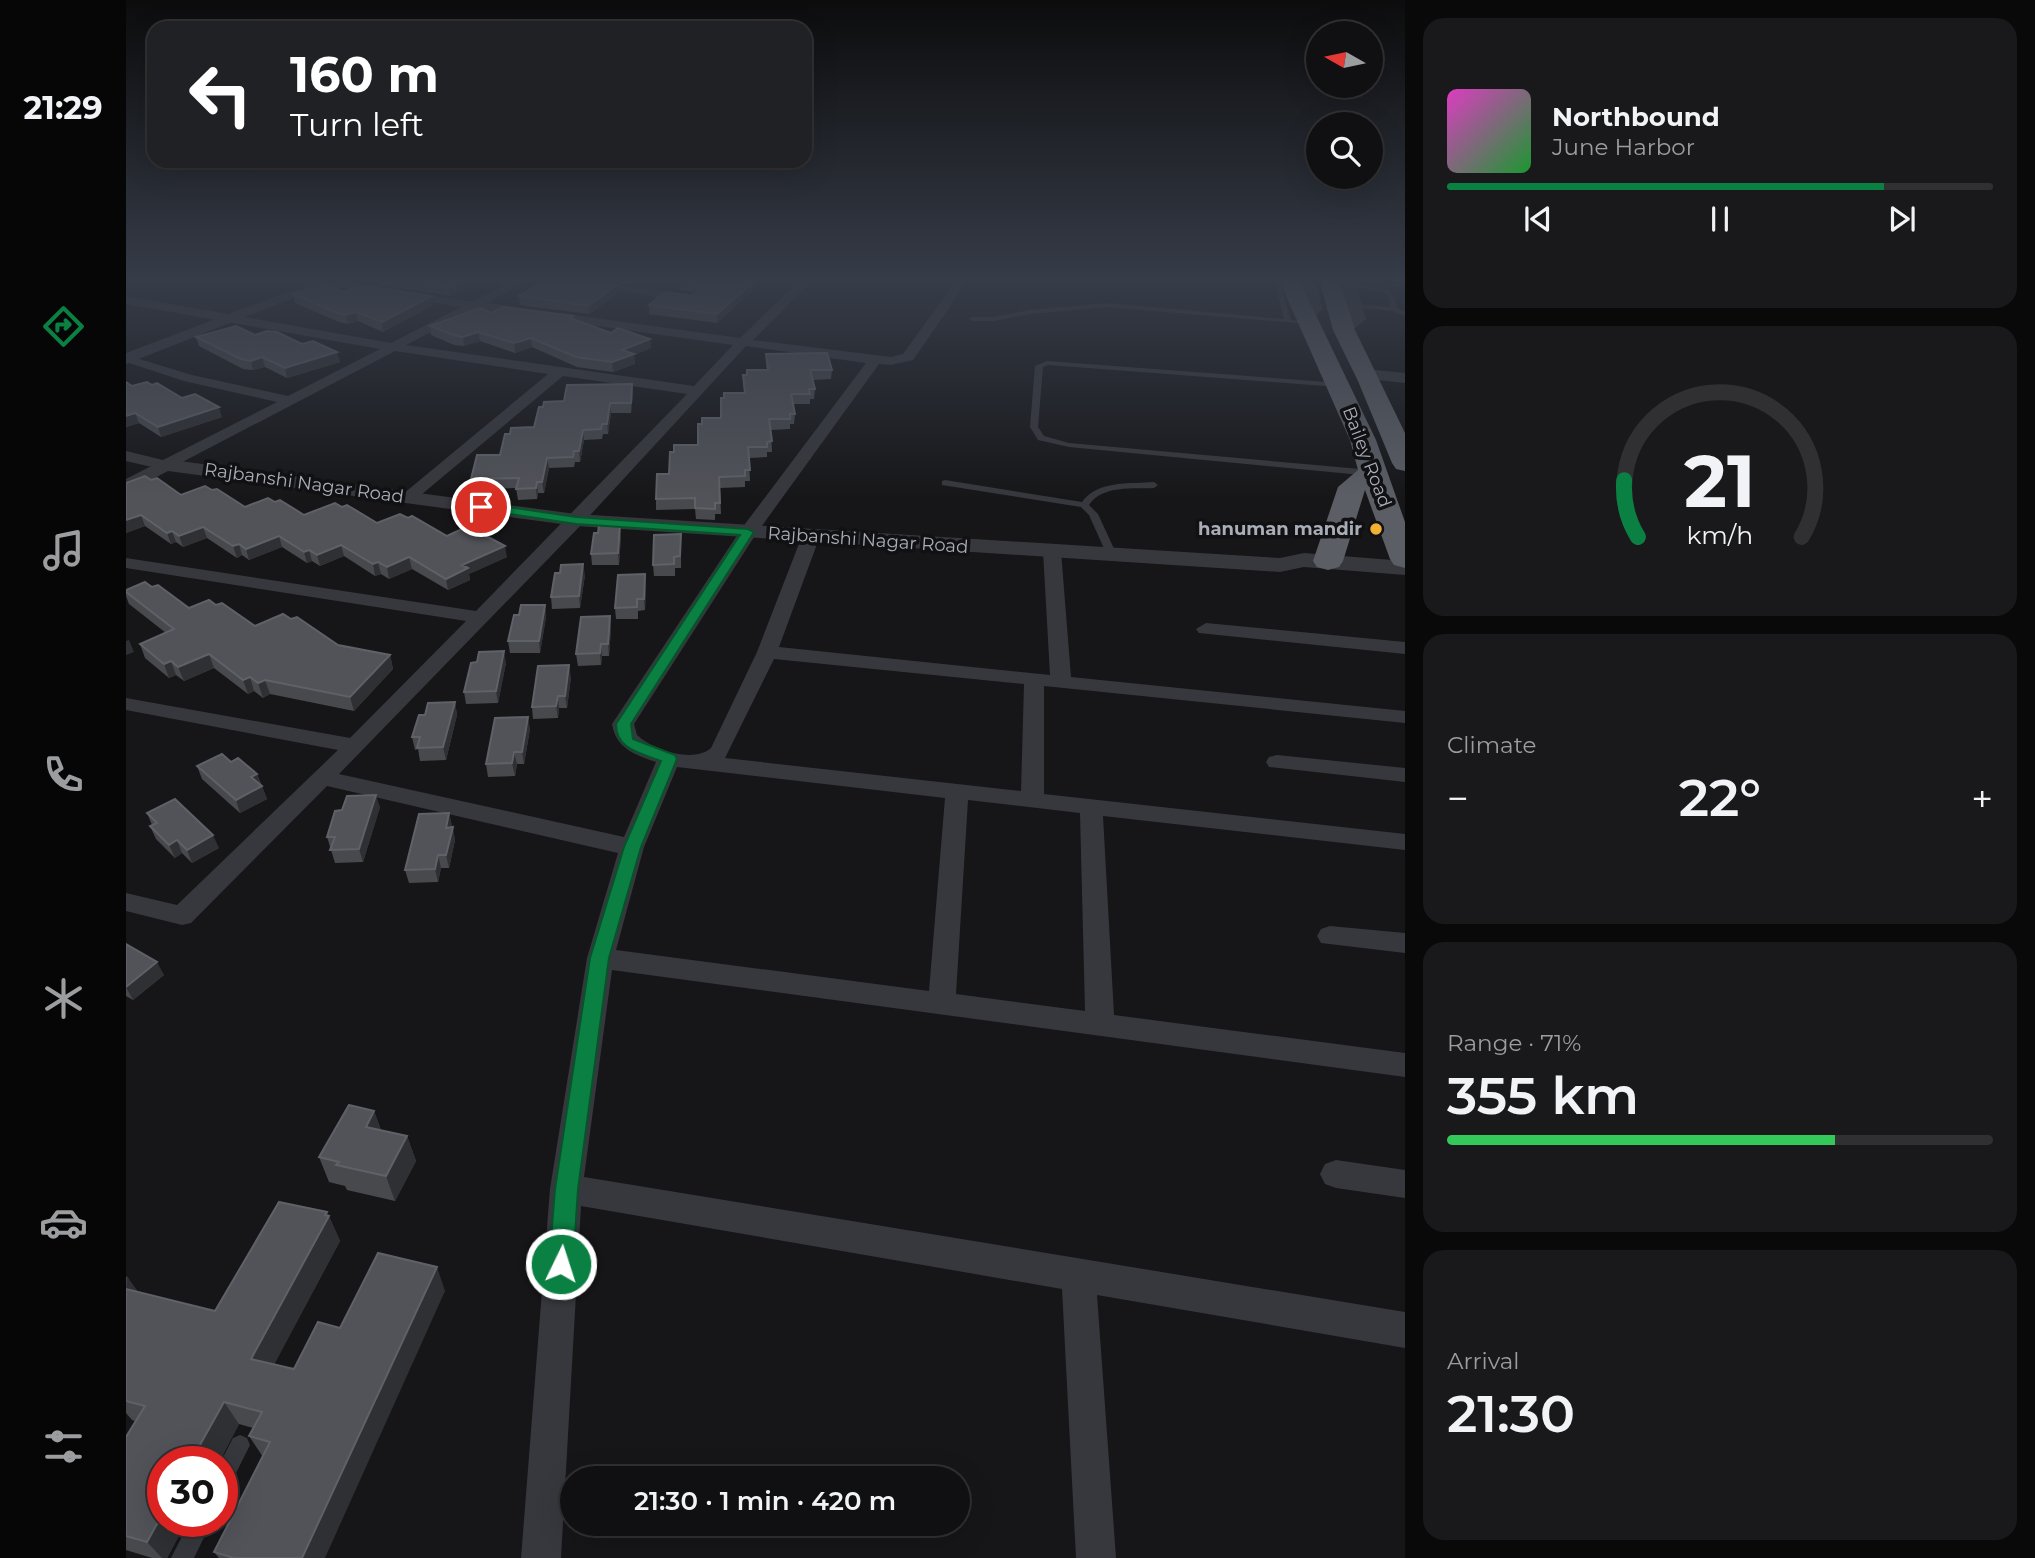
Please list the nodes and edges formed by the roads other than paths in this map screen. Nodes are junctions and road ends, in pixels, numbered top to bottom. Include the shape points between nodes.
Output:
1 (376, 355) edge
2 (445, 355) edge
3 (731, 355) edge
4 (839, 355) edge
5 (910, 355) edge
6 (1320, 355) edge
7 (1356, 355) edge
8 (127, 359) edge
9 (875, 360) junction
10 (560, 371) junction
11 (1368, 377) junction
12 (1405, 378) edge
13 (1405, 384) edge
14 (1338, 385) junction
15 (696, 391) junction
16 (289, 400) junction
17 (126, 456) edge
18 (1405, 463) edge
19 (165, 464) junction
20 (1373, 473) junction
21 (945, 483) dead end
22 (1154, 485) dead end
23 (126, 487) edge
24 (409, 497) junction
25 (1084, 505) junction
26 (576, 520) junction
27 (748, 532) junction
28 (811, 536) junction
29 (1052, 551) junction
30 (1111, 553) junction
31 (1405, 559) edge
32 (1328, 561) junction
33 (126, 563) edge
34 (1280, 565) junction
35 (1405, 568) edge
36 (1405, 586) edge
37 (481, 618) junction
38 (1206, 629) dead end
39 (1405, 648) edge
40 (766, 652) junction
41 (1034, 679) junction
42 (1061, 682) junction
43 (126, 704) edge
44 (1405, 717) edge
45 (355, 746) junction
46 (684, 760) junction
47 (1277, 762) dead end
48 (1405, 775) edge
49 (323, 778) junction
50 (957, 791) junction
51 (1032, 800) junction
52 (1091, 806) junction
53 (1405, 842) edge
54 (632, 847) junction
55 (126, 902) edge
56 (1330, 936) dead end
57 (1405, 943) edge
58 (600, 958) junction
59 (942, 1004) junction
60 (1100, 1025) junction
61 (1405, 1065) edge
62 (1336, 1174) dead end
63 (1405, 1184) edge
64 (566, 1189) junction
65 (1077, 1274) junction
66 (1405, 1329) edge
67 (240, 1445) dead end
68 (238, 1449) edge
69 (193, 1537) edge
70 (182, 1558) edge
71 (541, 1558) edge
72 (1096, 1558) edge

1 - 16 street
2 - 10 street
3 - 15 street
4 - 9 street
5 - 9 street
6 - 14 highway, Bailey Road
7 - 11 highway, Bailey Road
8 - 16 street
9 - 27 street
10 - 15 street
10 - 24 street
11 - 12 street
11 - 13 street
11 - 18 highway, Bailey Road
14 - 20 highway, Bailey Road
14 - 20 lane via 1048,363 1039,366 1034,427 1041,438 1069,445
15 - 26 street
16 - 19 street
17 - 19 street
19 - 23 street
19 - 24 street, Rajbanshi Nagar Road
20 - 31 highway, Bailey Road
20 - 32 highway via 1352,487
21 - 25 lane
22 - 25 lane via 1097,492 1086,498
24 - 26 street, Rajbanshi Nagar Road
25 - 30 lane
26 - 27 street, Rajbanshi Nagar Road
26 - 37 street
27 - 28 street, Rajbanshi Nagar Road
27 - 46 street via 623,724 628,742
28 - 29 street, Rajbanshi Nagar Road
28 - 40 street
29 - 30 street, Rajbanshi Nagar Road
29 - 42 street
30 - 34 street, Rajbanshi Nagar Road
32 - 34 street, Rajbanshi Nagar Road
32 - 35 street, Rajbanshi Nagar Road
33 - 37 street
34 - 36 street, Rajbanshi Nagar Road via 1308,576
37 - 45 street
38 - 39 street
40 - 41 street
40 - 46 street via 720,751 713,758
41 - 42 street
41 - 51 street
42 - 44 street
43 - 45 street
45 - 49 street
46 - 50 street
46 - 54 street
47 - 48 street
49 - 54 street
49 - 55 street via 182,916
50 - 51 street
50 - 59 street
51 - 52 street
52 - 53 street
52 - 60 street
54 - 58 street
56 - 57 street
58 - 59 street
58 - 64 street
59 - 60 street
60 - 61 street
62 - 63 street
64 - 65 street
64 - 71 street
65 - 66 street
65 - 72 street
67 - 68 lane
69 - 70 lane

